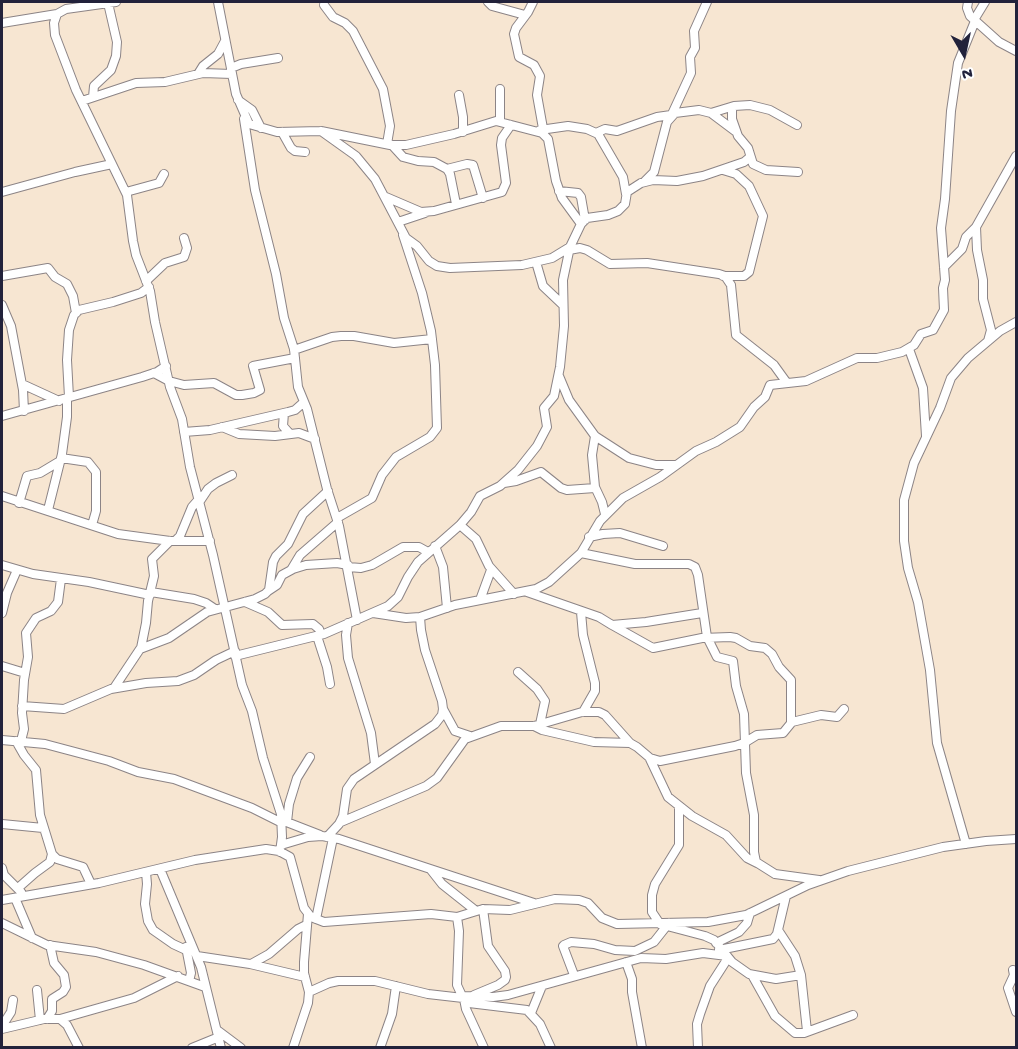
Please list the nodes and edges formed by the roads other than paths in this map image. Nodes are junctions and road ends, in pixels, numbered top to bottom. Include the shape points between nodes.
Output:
1 (112, 2) edge
2 (218, 2) edge
3 (488, 2) edge
4 (533, 2) edge
5 (707, 2) edge
6 (969, 2) edge
7 (985, 2) edge
8 (324, 5) dead end
9 (57, 14) junction
10 (525, 15) junction
11 (975, 20) junction
12 (2, 23) edge
13 (225, 40) junction
14 (1017, 51) edge
15 (278, 58) dead end
16 (231, 71) junction
17 (198, 74) junction
18 (500, 89) dead end
19 (459, 95) dead end
20 (93, 97) junction
21 (238, 100) junction
22 (81, 101) junction
23 (732, 107) junction
24 (711, 113) junction
25 (672, 115) junction
26 (244, 117) junction
27 (500, 121) junction
28 (511, 125) junction
29 (797, 125) dead end
30 (261, 128) junction
31 (321, 131) junction
32 (282, 132) junction
33 (463, 132) junction
34 (543, 132) junction
35 (596, 133) junction
36 (738, 134) junction
37 (389, 145) junction
38 (305, 153) dead end
39 (1017, 156) edge
40 (750, 157) junction
41 (112, 164) junction
42 (447, 169) junction
43 (723, 170) junction
44 (798, 172) dead end
45 (164, 174) dead end
46 (644, 182) junction
47 (559, 191) junction
48 (2, 192) edge
49 (126, 192) junction
50 (626, 194) junction
51 (385, 196) junction
52 (483, 198) junction
53 (456, 204) junction
54 (427, 212) junction
55 (398, 222) junction
56 (583, 222) junction
57 (976, 227) junction
58 (402, 232) junction
59 (184, 238) dead end
60 (569, 248) junction
61 (536, 262) junction
62 (944, 267) junction
63 (2, 276) edge
64 (723, 276) junction
65 (147, 284) junction
66 (562, 304) junction
67 (2, 305) edge
68 (75, 313) junction
69 (1017, 322) edge
70 (432, 339) junction
71 (987, 342) junction
72 (909, 349) junction
73 (294, 354) junction
74 (166, 366) junction
75 (154, 373) junction
76 (559, 375) junction
77 (169, 381) junction
78 (787, 382) junction
79 (22, 384) junction
80 (65, 399) junction
81 (304, 402) junction
82 (24, 411) junction
83 (284, 413) junction
84 (2, 416) edge
85 (222, 427) junction
86 (184, 432) junction
87 (290, 434) junction
88 (595, 436) junction
89 (926, 436) junction
90 (315, 439) junction
91 (60, 459) junction
92 (677, 465) junction
93 (232, 475) dead end
94 (502, 484) junction
95 (595, 488) junction
96 (328, 491) junction
97 (2, 496) edge
98 (200, 500) junction
99 (20, 503) junction
100 (48, 510) junction
101 (605, 514) junction
102 (338, 520) junction
103 (92, 525) junction
104 (460, 525) junction
105 (589, 537) junction
106 (150, 539) junction
107 (173, 541) junction
108 (210, 541) junction
109 (663, 546) dead end
110 (432, 549) junction
111 (158, 551) junction
112 (581, 553) junction
113 (2, 566) edge
114 (348, 566) junction
115 (17, 570) junction
116 (291, 570) junction
117 (491, 570) junction
118 (61, 579) junction
119 (268, 591) junction
120 (525, 592) junction
121 (150, 594) junction
122 (514, 594) junction
123 (480, 600) junction
124 (245, 602) junction
125 (224, 606) junction
126 (447, 608) junction
127 (215, 609) junction
128 (581, 612) junction
129 (2, 613) edge
130 (373, 613) junction
131 (702, 613) junction
132 (420, 617) junction
133 (357, 620) junction
134 (348, 623) junction
135 (612, 625) junction
136 (319, 635) junction
137 (707, 638) junction
138 (141, 648) junction
139 (235, 654) junction
140 (2, 666) edge
141 (518, 672) dead end
142 (25, 673) junction
143 (330, 684) dead end
144 (114, 688) junction
145 (22, 706) junction
146 (443, 709) junction
147 (844, 709) dead end
148 (583, 712) junction
149 (791, 723) junction
150 (537, 725) junction
151 (470, 736) junction
152 (2, 740) edge
153 (19, 741) junction
154 (630, 743) junction
155 (744, 744) junction
156 (735, 746) junction
157 (745, 754) junction
158 (310, 757) dead end
159 (650, 758) junction
160 (375, 764) junction
161 (680, 806) junction
162 (284, 822) junction
163 (341, 822) junction
164 (2, 824) edge
165 (43, 828) junction
166 (328, 837) junction
167 (1017, 839) edge
168 (966, 844) junction
169 (280, 848) junction
170 (52, 854) junction
171 (757, 863) junction
172 (2, 868) edge
173 (160, 869) junction
174 (429, 869) junction
175 (146, 872) junction
176 (820, 880) junction
177 (91, 884) junction
178 (18, 888) junction
179 (786, 896) junction
180 (20, 898) junction
181 (2, 900) edge
182 (535, 904) junction
183 (480, 910) junction
184 (750, 913) junction
185 (312, 916) junction
186 (457, 917) junction
187 (2, 923) edge
188 (665, 924) junction
189 (306, 925) junction
190 (778, 930) junction
191 (187, 932) junction
192 (33, 938) junction
193 (50, 945) junction
194 (719, 946) junction
195 (186, 950) junction
196 (703, 953) junction
197 (197, 956) junction
198 (728, 957) junction
199 (217, 960) junction
200 (626, 962) junction
201 (251, 964) junction
202 (201, 967) junction
203 (1013, 970) dead end
204 (574, 975) junction
205 (752, 975) junction
206 (801, 975) junction
207 (178, 976) junction
208 (305, 977) junction
209 (189, 981) junction
210 (396, 986) junction
211 (542, 986) junction
212 (205, 987) junction
213 (37, 990) dead end
214 (309, 992) junction
215 (473, 996) junction
216 (463, 998) junction
217 (13, 1000) dead end
218 (531, 1012) junction
219 (1017, 1012) edge
220 (853, 1015) dead end
221 (60, 1019) junction
222 (43, 1020) junction
223 (2, 1028) edge
224 (807, 1031) junction
225 (218, 1034) junction
226 (79, 1047) edge
227 (192, 1047) edge
228 (221, 1047) edge
229 (241, 1047) edge
230 (293, 1047) edge
231 (380, 1047) edge
232 (484, 1047) edge
233 (551, 1047) edge
234 (642, 1047) edge
235 (698, 1047) edge

1 - 9 street
1 - 20 street via 116,56 111,70 94,86
2 - 13 street
3 - 10 street
4 - 10 street
5 - 25 street via 694,31 691,73
6 - 11 street via 968,11
7 - 11 street
8 - 37 street via 353,31 383,90 390,126
9 - 12 street
9 - 22 street via 55,35
10 - 34 street via 515,37 519,57 539,71 537,95
11 - 14 street via 999,42
11 - 62 street via 958,63 951,111 941,228
13 - 16 street
13 - 17 street via 218,54
15 - 16 street via 248,62
16 - 17 street
16 - 21 street
17 - 20 street via 165,82 136,83
18 - 27 street
19 - 33 street
20 - 22 street
21 - 26 street
21 - 30 street via 252,110
22 - 41 street
23 - 24 street
23 - 29 street via 750,105 770,110
23 - 36 street
24 - 25 street via 689,110
24 - 36 street
25 - 35 street
25 - 46 street via 654,172
26 - 30 street via 249,124
26 - 73 street via 255,190
27 - 28 street
27 - 33 street
28 - 34 street
28 - 52 street via 501,145 504,189
30 - 32 street
31 - 32 street
31 - 37 street
31 - 51 street via 356,156
32 - 38 street via 291,148
33 - 37 street
34 - 35 street via 568,126
34 - 47 street
35 - 50 street via 621,172
36 - 40 street
37 - 42 street via 403,156 434,162
39 - 57 street
40 - 43 street
40 - 44 street via 762,169
41 - 48 street
41 - 49 street
42 - 52 street via 473,165
42 - 53 street
43 - 46 street via 677,181
43 - 64 street via 736,174 749,186 764,216 749,272 744,276
45 - 49 street via 159,183
46 - 50 street
47 - 56 street
47 - 56 street via 579,193
49 - 65 street via 134,248
50 - 56 street via 625,204 618,211 589,216
51 - 54 street
51 - 55 street
52 - 53 street
53 - 54 street
54 - 55 street
55 - 58 street
56 - 60 street
57 - 62 street
57 - 71 street via 983,299 991,330
58 - 61 street via 437,266
58 - 70 street
59 - 65 street via 184,257 165,263
60 - 61 street
60 - 64 street via 587,250 610,264 647,263
60 - 66 street
61 - 66 street via 543,286
62 - 72 street via 943,313 933,330 921,334
63 - 68 street via 48,268 67,284
64 - 78 street via 730,285 736,335 774,365
65 - 68 street via 141,293
65 - 74 street
66 - 76 street
67 - 79 street via 11,326
68 - 80 street via 69,330
69 - 71 street
70 - 73 street via 394,343 341,336
70 - 102 street via 438,420 435,432 396,457 372,498
71 - 89 street via 954,373
72 - 78 street via 877,358 857,358 806,381
72 - 89 street via 923,388
73 - 77 street via 253,366 259,392 236,395 214,383
73 - 81 street
74 - 75 street
74 - 77 street
75 - 77 street
75 - 80 street
76 - 88 street via 569,400
76 - 94 street via 554,396 544,408 544,435 518,470
77 - 86 street
78 - 92 street via 770,385 740,427
79 - 80 street
79 - 82 street
80 - 82 street
80 - 91 street via 67,417
81 - 83 street
81 - 90 street
82 - 84 street
83 - 85 street
83 - 87 street via 283,426
85 - 86 street
85 - 87 street via 245,435
86 - 98 street
87 - 90 street
88 - 92 street via 629,458 656,465
88 - 95 street
89 - 168 street via 904,500 903,529 930,670 937,743
90 - 96 street
91 - 99 street via 40,473 27,476
91 - 100 street
91 - 103 street via 88,462 96,472
92 - 101 street
93 - 98 street via 208,489
94 - 95 street via 541,472 567,490
94 - 104 street via 480,496
95 - 101 street
96 - 102 street
96 - 119 street via 303,514 288,544 276,556
97 - 99 street
98 - 107 street
98 - 108 street
99 - 100 street
100 - 103 street
101 - 105 street
102 - 114 street
102 - 116 street via 300,555
103 - 106 street
104 - 110 street
104 - 117 street via 476,539
105 - 109 street via 622,533
105 - 112 street
106 - 107 street
106 - 111 street
107 - 108 street
107 - 111 street
108 - 125 street
110 - 114 street via 404,547 372,565
110 - 126 street via 443,567
110 - 130 street via 418,562 398,597
111 - 121 street via 152,559
112 - 120 street via 549,582
112 - 131 street via 635,564 689,564 698,575
113 - 115 street
114 - 116 street via 306,565
114 - 133 street
115 - 118 street
115 - 129 street
116 - 119 street
117 - 122 street
117 - 123 street
118 - 121 street
118 - 142 street via 58,602 51,611 36,618 26,633
119 - 124 street
120 - 122 street
120 - 128 street
121 - 127 street via 194,599
121 - 138 street
122 - 123 street
123 - 126 street
124 - 125 street
124 - 136 street via 268,612 282,625 314,624
125 - 127 street
125 - 139 street
126 - 132 street
127 - 138 street via 169,638
128 - 135 street
128 - 148 street via 595,683 591,701
130 - 132 street
130 - 133 street
131 - 135 street
131 - 137 street
132 - 146 street via 425,650
133 - 134 street
134 - 136 street
134 - 160 street via 348,658 371,733
135 - 137 street via 653,648
136 - 139 street
136 - 143 street
137 - 149 street via 736,638 772,654 791,680
137 - 155 street via 717,657 733,661 744,714
138 - 144 street
139 - 144 street via 178,681
139 - 162 street
140 - 142 street
141 - 150 street via 545,701
142 - 145 street
144 - 145 street via 64,709
145 - 153 street via 24,729
146 - 151 street via 455,731
146 - 160 street via 435,724
147 - 149 street via 837,717 818,715
148 - 150 street
148 - 154 street via 605,715
149 - 155 street via 783,733 757,735
150 - 151 street via 501,726
150 - 154 street via 542,730 594,742
151 - 163 street via 426,786
152 - 153 street
153 - 162 street via 45,744 182,782
153 - 165 street via 36,770
154 - 159 street
155 - 156 street
155 - 157 street
156 - 157 street
156 - 159 street via 660,761
157 - 171 street
158 - 162 street via 297,778
159 - 161 street via 668,797
160 - 163 street via 347,789
161 - 171 street via 726,835
161 - 188 street via 679,845 652,895 652,912
162 - 166 street
162 - 169 street
163 - 166 street
164 - 165 street
165 - 170 street
166 - 169 street via 308,837
166 - 174 street
166 - 185 street
167 - 168 street
168 - 176 street
169 - 173 street
169 - 185 street via 290,857 304,908
170 - 177 street via 82,867
170 - 178 street via 50,862
171 - 176 street via 775,874
172 - 178 street
173 - 175 street
173 - 191 street
174 - 182 street
174 - 183 street via 442,884
175 - 177 street
175 - 195 street via 148,921 153,930
176 - 179 street
177 - 180 street
178 - 180 street
179 - 184 street
179 - 190 street
180 - 181 street
180 - 192 street
182 - 183 street via 510,910
182 - 188 street via 555,899 579,900 617,924
183 - 186 street
183 - 215 street via 489,946 506,977
184 - 188 street via 708,922
184 - 194 street via 739,932
185 - 186 street via 324,922 431,914
185 - 189 street
186 - 216 street via 457,985
187 - 192 street
188 - 194 street via 705,936
188 - 204 street via 654,942 635,951 571,942 564,945
189 - 201 street
189 - 208 street
190 - 194 street via 772,939
190 - 206 street via 795,956
191 - 195 street
191 - 197 street
192 - 193 street
193 - 207 street via 96,952
193 - 222 street via 66,987 52,999 52,1011
194 - 196 street
194 - 198 street
195 - 209 street
196 - 198 street
196 - 200 street
197 - 199 street
197 - 202 street
198 - 205 street
198 - 235 street via 700,1014
199 - 201 street
199 - 202 street
200 - 204 street
200 - 234 street
201 - 208 street
202 - 212 street
203 - 219 street via 1008,988
204 - 211 street
205 - 206 street via 776,979
205 - 224 street via 775,1016 795,1033
206 - 224 street
207 - 209 street
207 - 221 street via 134,998
208 - 214 street
209 - 212 street
210 - 214 street via 353,980 329,983
210 - 216 street
210 - 231 street via 392,1014
211 - 215 street via 493,997
211 - 218 street
212 - 225 street
213 - 222 street
214 - 230 street
215 - 216 street
216 - 218 street via 469,1004
216 - 232 street
217 - 223 street
218 - 233 street
220 - 224 street
221 - 222 street
221 - 226 street
222 - 223 street
225 - 227 street
225 - 228 street
225 - 229 street

